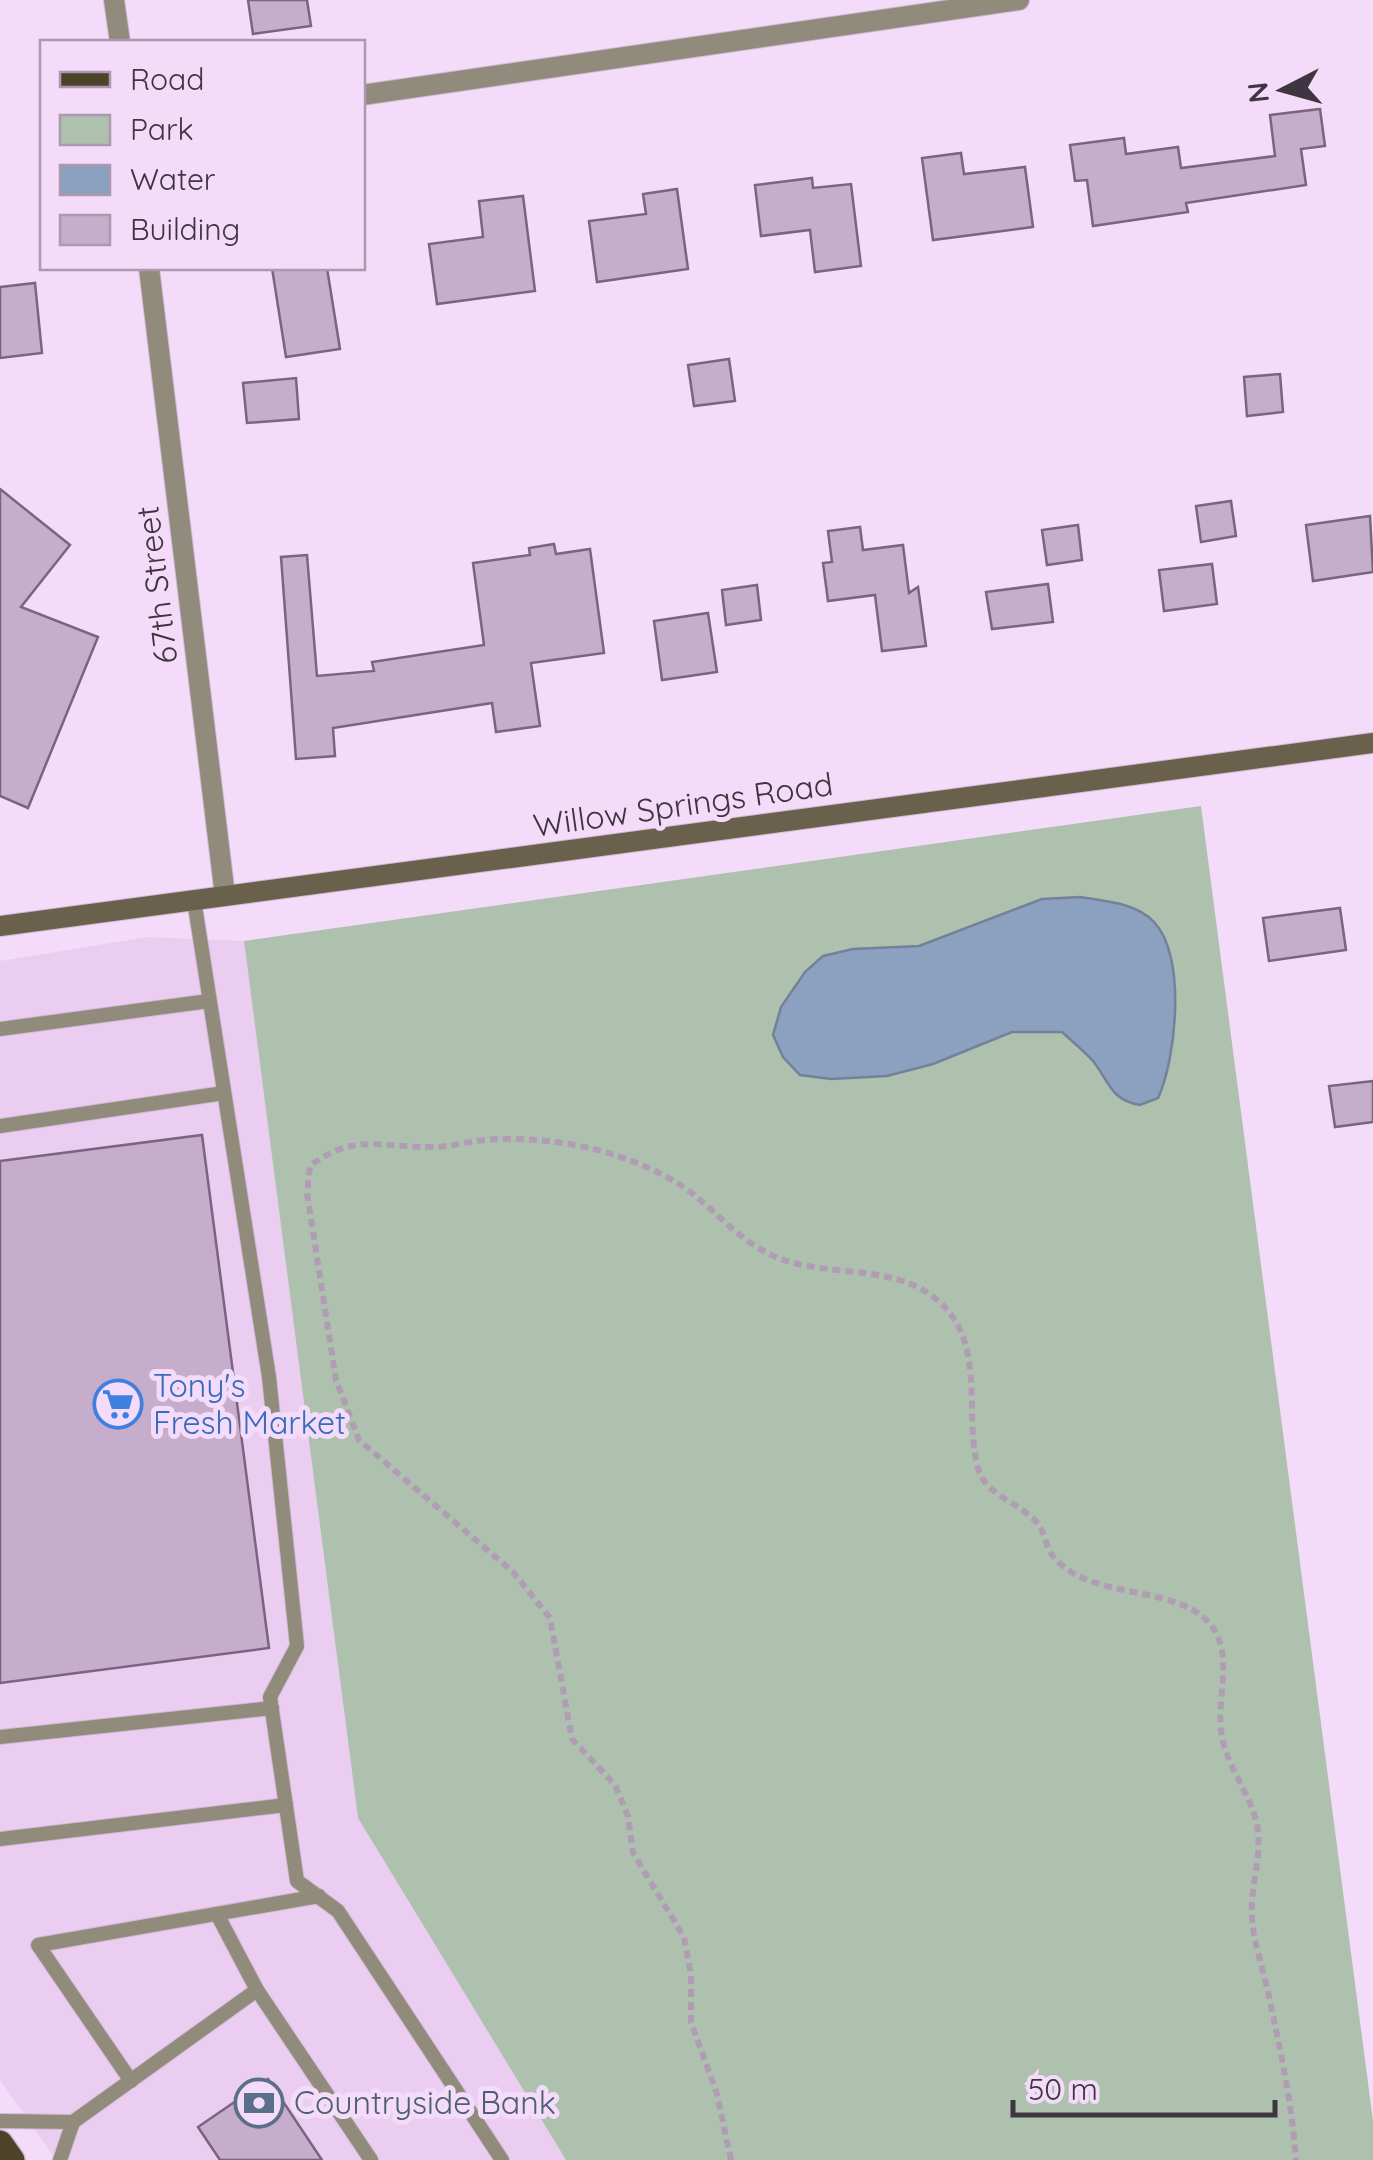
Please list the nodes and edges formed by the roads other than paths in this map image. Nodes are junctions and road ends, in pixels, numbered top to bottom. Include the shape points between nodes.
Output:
1 (114, 0) edge
2 (1019, 0) edge
3 (883, 8) edge
4 (120, 40) edge
5 (365, 94) edge
6 (149, 270) edge
7 (1373, 743) edge
8 (225, 896) junction
9 (194, 900) junction
10 (0, 926) edge
11 (210, 1001) junction
12 (0, 1029) edge
13 (224, 1093) junction
14 (0, 1126) edge
15 (272, 1708) junction
16 (0, 1736) edge
17 (286, 1805) junction
18 (0, 1839) edge
19 (319, 1896) junction
20 (217, 1914) junction
21 (257, 1990) junction
22 (131, 2081) junction
23 (0, 2121) edge
24 (73, 2122) junction
25 (0, 2142) edge
26 (12, 2160) edge
27 (60, 2160) edge
28 (371, 2160) edge
29 (502, 2160) edge

1 - 4 street
2 - 3 street
3 - 5 street
6 - 8 street, 67th Street
7 - 8 main road, Willow Springs Road
8 - 9 main road, Willow Springs Road
9 - 10 main road, Willow Springs Road
9 - 11 lane
11 - 12 lane
11 - 13 lane
13 - 14 lane
13 - 15 lane via 270,1378 297,1646 270,1697
15 - 16 lane
15 - 17 lane
17 - 18 lane
17 - 19 lane via 297,1881
19 - 20 lane
19 - 29 lane via 338,1911
20 - 21 lane
20 - 22 lane via 38,1945
21 - 22 lane
21 - 28 lane
22 - 24 lane
23 - 24 lane
24 - 27 lane
25 - 26 main road

